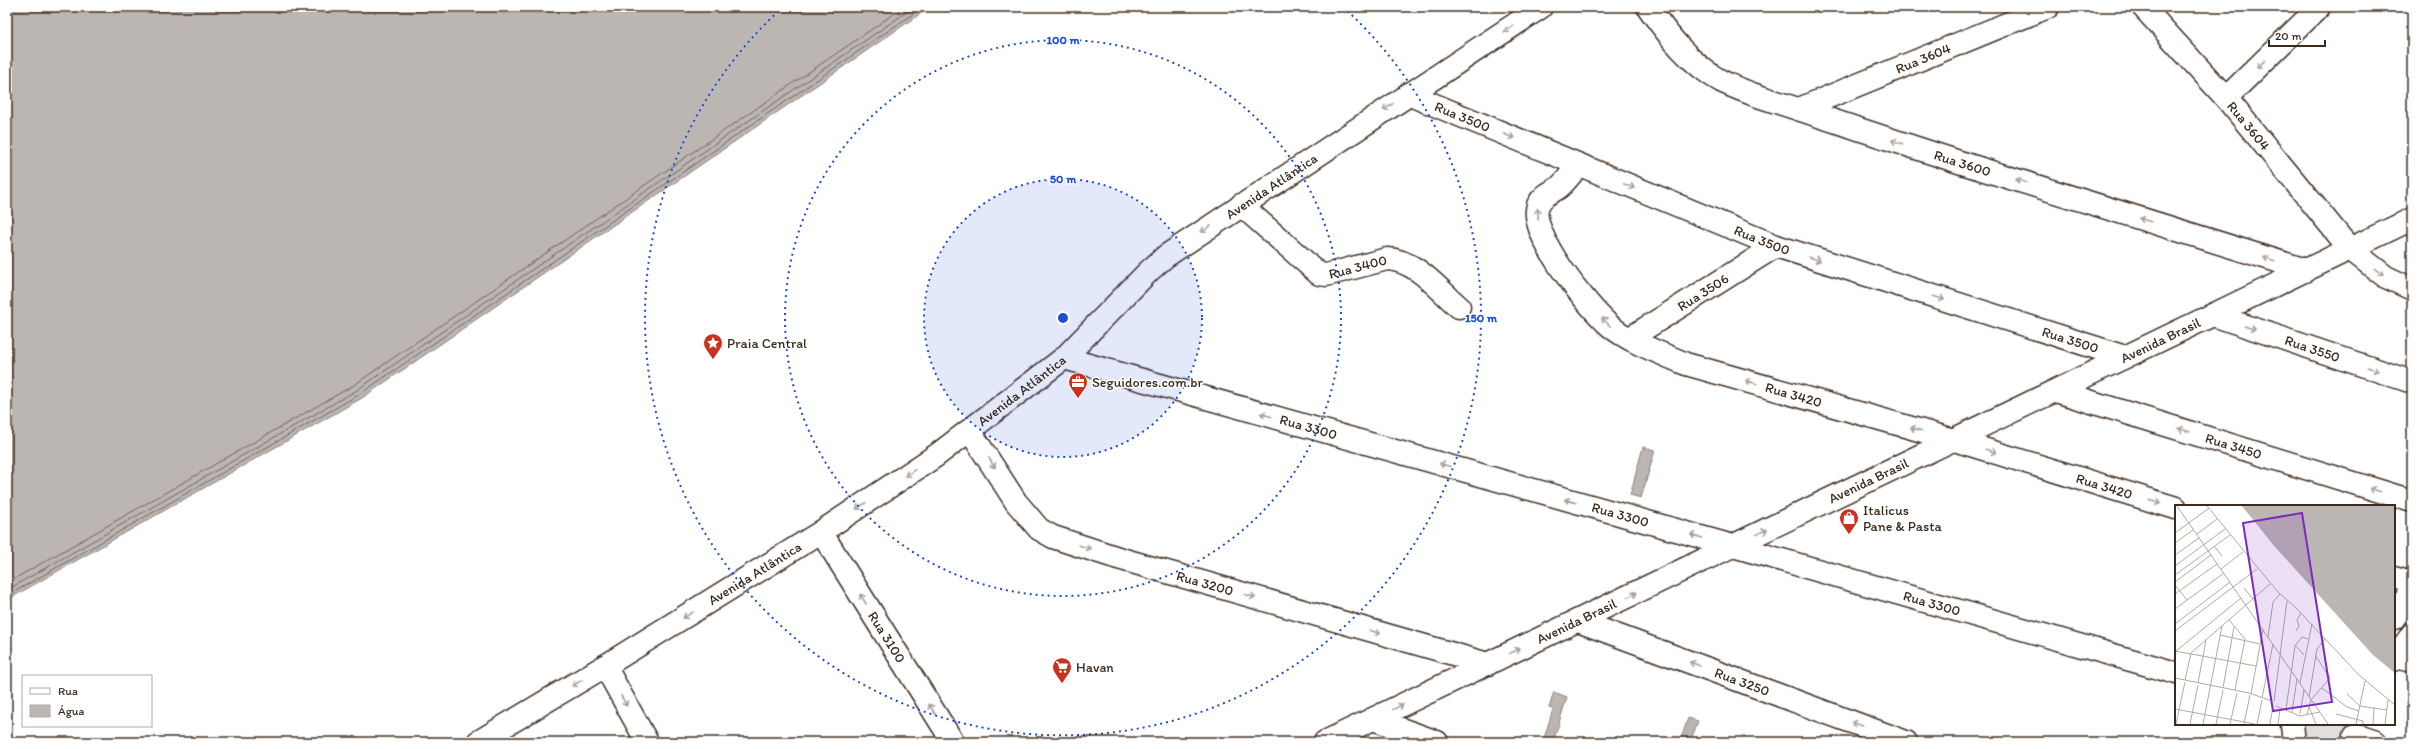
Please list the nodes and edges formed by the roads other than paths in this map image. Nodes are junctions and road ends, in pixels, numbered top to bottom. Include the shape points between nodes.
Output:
1 (1541, 7) edge
2 (1648, 7) edge
3 (2048, 7) edge
4 (2143, 7) edge
5 (2319, 7) edge
6 (1408, 94) junction
7 (2226, 98) junction
8 (1799, 110) junction
9 (1579, 165) junction
10 (1241, 206) junction
11 (2412, 220) edge
12 (1776, 246) junction
13 (2350, 249) junction
14 (2306, 270) junction
15 (2412, 289) edge
16 (1459, 308) dead end
17 (2213, 315) junction
18 (1630, 338) junction
19 (2125, 357) junction
20 (1064, 358) junction
21 (2412, 382) edge
22 (2056, 391) junction
23 (970, 432) junction
24 (1954, 440) junction
25 (2412, 501) edge
26 (2175, 508) edge
27 (821, 532) junction
28 (1733, 546) junction
29 (2395, 577) edge
30 (2412, 582) edge
31 (2412, 590) edge
32 (2395, 616) edge
33 (1578, 621) junction
34 (2412, 634) edge
35 (2401, 659) edge
36 (1488, 664) junction
37 (605, 666) junction
38 (2175, 673) edge
39 (1373, 719) junction
40 (2354, 734) edge
41 (478, 742) edge
42 (647, 742) edge
43 (953, 742) edge
44 (1325, 742) edge
45 (1437, 742) edge
46 (1906, 742) edge
47 (2376, 742) edge

1 -> 6 street, Avenida Atlântica
2 - 8 street, Rua 3600 via 1664,29 1695,62 1720,80
3 - 8 street, Rua 3604
4 - 7 street, Rua 3604
5 -> 7 street
6 -> 9 street, Rua 3500
6 -> 10 street, Avenida Atlântica
7 - 13 street, Rua 3604
14 -> 8 street, Rua 3600
9 -> 12 street, Rua 3500
18 -> 9 street, Rua 3420 via 1610,326 1561,270 1546,242 1538,218 1538,206 1546,194 1559,187
10 - 16 street, Rua 3400 via 1319,274 1326,275 1396,260 1409,264
10 -> 20 street, Avenida Atlântica via 1166,256
11 - 13 street, Avenida Brasil
12 - 18 street, Rua 3506
12 -> 19 street, Rua 3500
13 - 14 street, Avenida Brasil
13 -> 15 street, Rua 3604 via 2386,277
14 - 17 street, Avenida Brasil
17 - 19 street, Avenida Brasil
17 -> 21 street, Rua 3550
24 -> 18 street, Rua 3420 via 1686,364
19 - 22 street, Avenida Brasil
20 - 23 street, Avenida Atlântica
28 -> 20 street, Rua 3300
22 - 24 street, Avenida Brasil
25 -> 22 street, Rua 3450
23 -> 27 street, Avenida Atlântica
23 -> 36 street, Rua 3200 via 1016,502 1039,529 1053,537
24 -> 26 street, Rua 3420
28 -> 24 street, Avenida Brasil
27 -> 37 street, Avenida Atlântica
43 -> 27 street, Rua 3100
33 -> 28 street, Avenida Brasil
28 - 38 street, Rua 3300
29 - 30 street
31 - 32 street
36 -> 33 street, Avenida Brasil
46 -> 33 street, Rua 3250
34 - 35 street
39 -> 36 street, Avenida Brasil
37 -> 41 street, Avenida Atlântica
37 -> 42 street
39 - 44 street, Avenida Brasil
39 - 45 street
40 - 47 street

